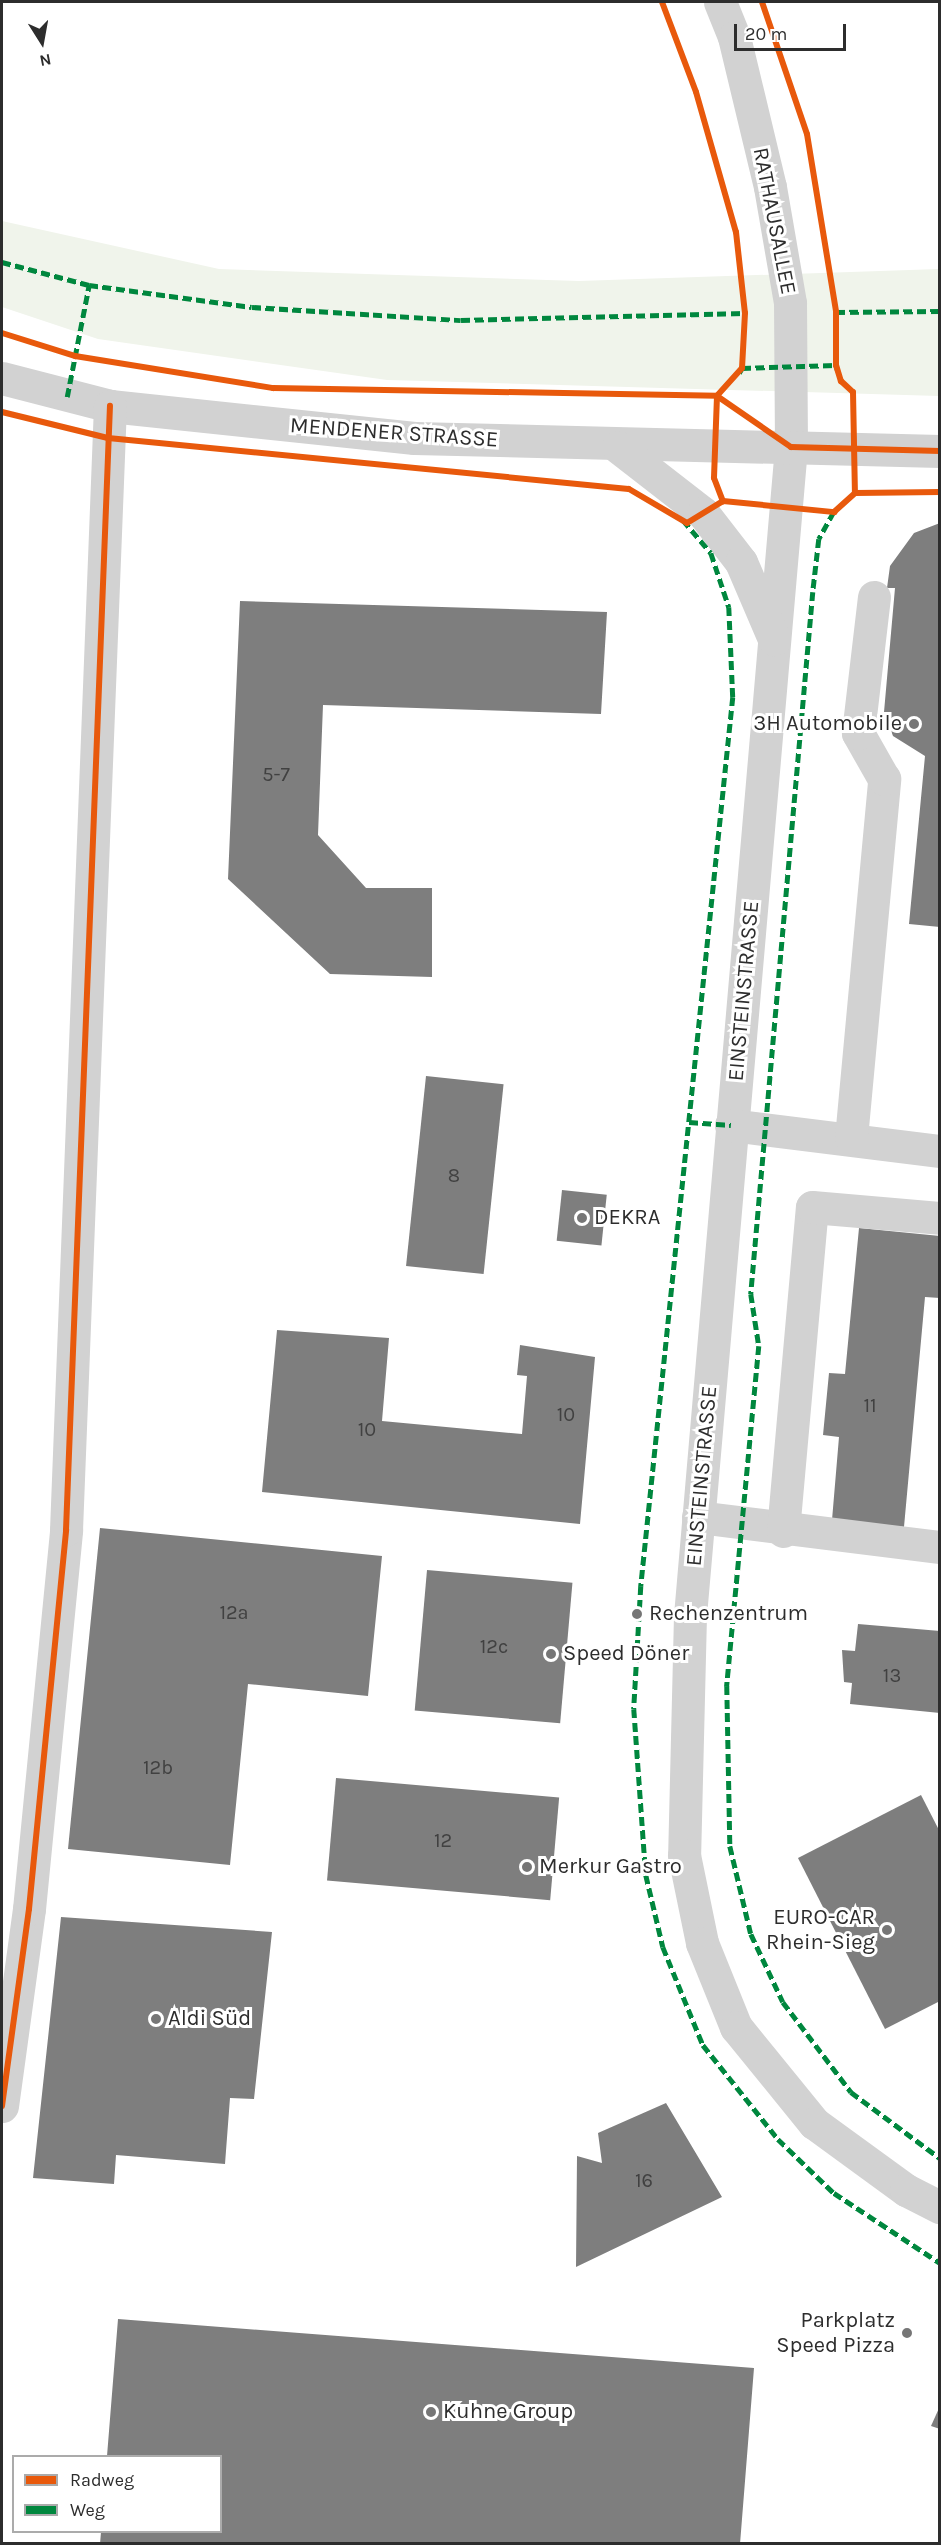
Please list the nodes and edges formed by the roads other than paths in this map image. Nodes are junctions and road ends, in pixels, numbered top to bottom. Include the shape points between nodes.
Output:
1 (720, 2) edge
2 (2, 378) edge
3 (110, 406) junction
4 (618, 447) junction
5 (791, 447) junction
6 (939, 451) edge
7 (874, 597) dead end
8 (776, 643) junction
9 (731, 1125) junction
10 (851, 1138) junction
11 (939, 1151) edge
12 (939, 1218) edge
13 (698, 1517) junction
14 (783, 1531) junction
15 (939, 1547) edge
16 (15, 1911) edge
17 (2, 2093) edge
18 (939, 2207) edge

1 - 5 street, RATHAUSALLEE via 734,37 770,187 790,303
2 - 3 street, MENDENER STRASSE
3 - 4 street, MENDENER STRASSE via 414,438
3 - 16 street via 66,1530
4 - 5 street, MENDENER STRASSE
4 - 8 street, EINSTEINSTRASSE via 703,513 741,562
5 - 6 street, MENDENER STRASSE
5 - 8 street, EINSTEINSTRASSE
7 - 10 street via 858,733 884,779
8 - 9 street, EINSTEINSTRASSE
9 - 10 street
9 - 13 street, EINSTEINSTRASSE
10 - 11 street
12 - 14 street via 812,1207
13 - 14 street
13 - 18 street, EINSTEINSTRASSE via 684,1688 684,1855 702,1943 736,2027 814,2123 906,2190
14 - 15 street
16 - 17 street

